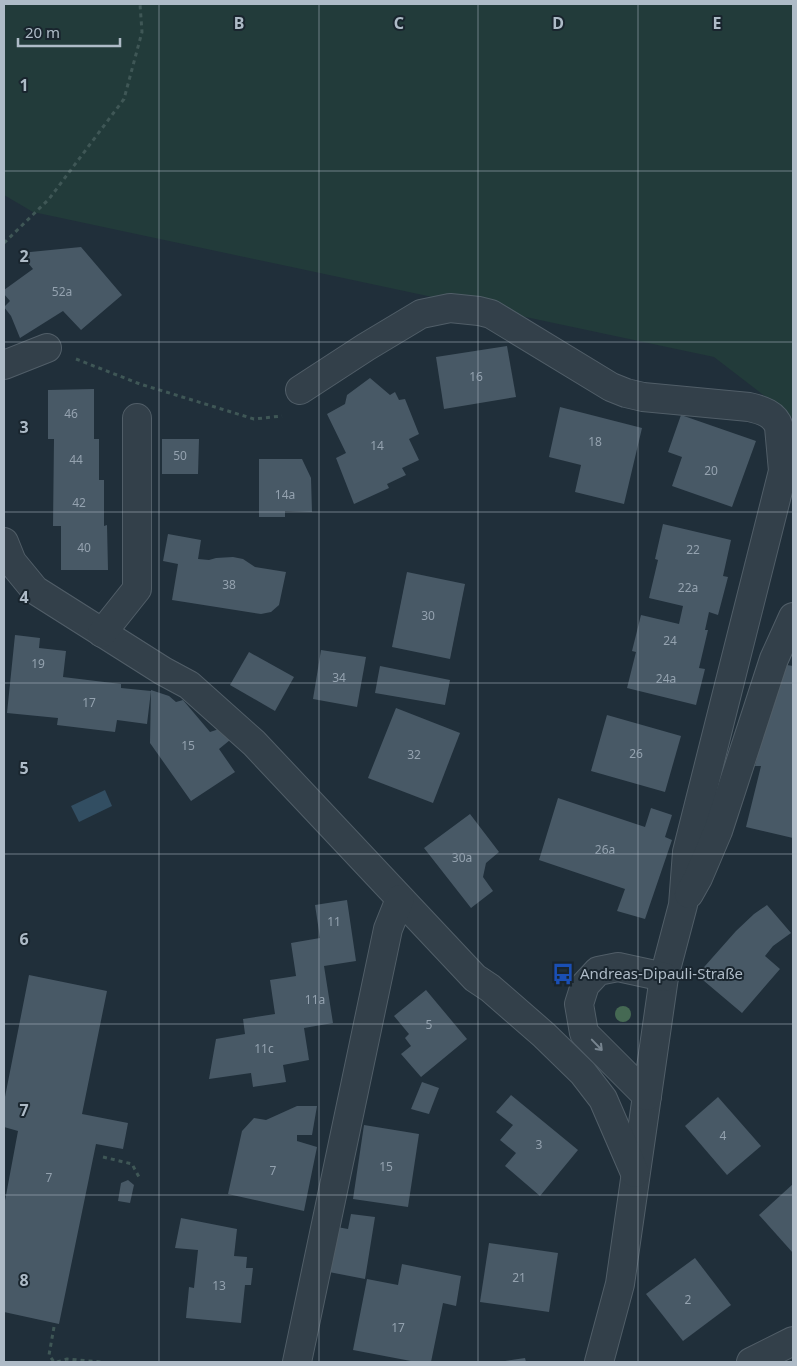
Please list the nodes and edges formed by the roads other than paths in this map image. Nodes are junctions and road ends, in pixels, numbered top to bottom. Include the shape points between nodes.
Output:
1 (47, 348) road end
2 (4, 364) edge
3 (300, 390) dead end
4 (137, 418) dead end
5 (4, 542) edge
6 (793, 617) edge
7 (102, 633) junction
8 (400, 900) junction
9 (683, 905) junction
10 (664, 977) junction
11 (647, 1096) junction
12 (636, 1174) junction
13 (793, 1341) edge
14 (297, 1362) edge
15 (599, 1362) edge
16 (751, 1362) edge

1 - 2 street
3 - 9 street via 421,314 460,308 491,314 588,374 626,393 749,406 765,411 778,422 783,471 687,852
4 - 7 street via 137,589
5 - 7 street via 12,562 35,590
6 - 9 street via 774,659 718,831
7 - 8 street via 189,685 254,743
8 - 12 street via 475,978 583,1072 603,1099
8 - 14 street via 388,929
9 - 10 street
10 - 11 street
10 -> 11 street via 618,967 598,971 585,985 579,1004 584,1033
11 - 12 street
12 - 15 street via 620,1284
13 - 16 street

